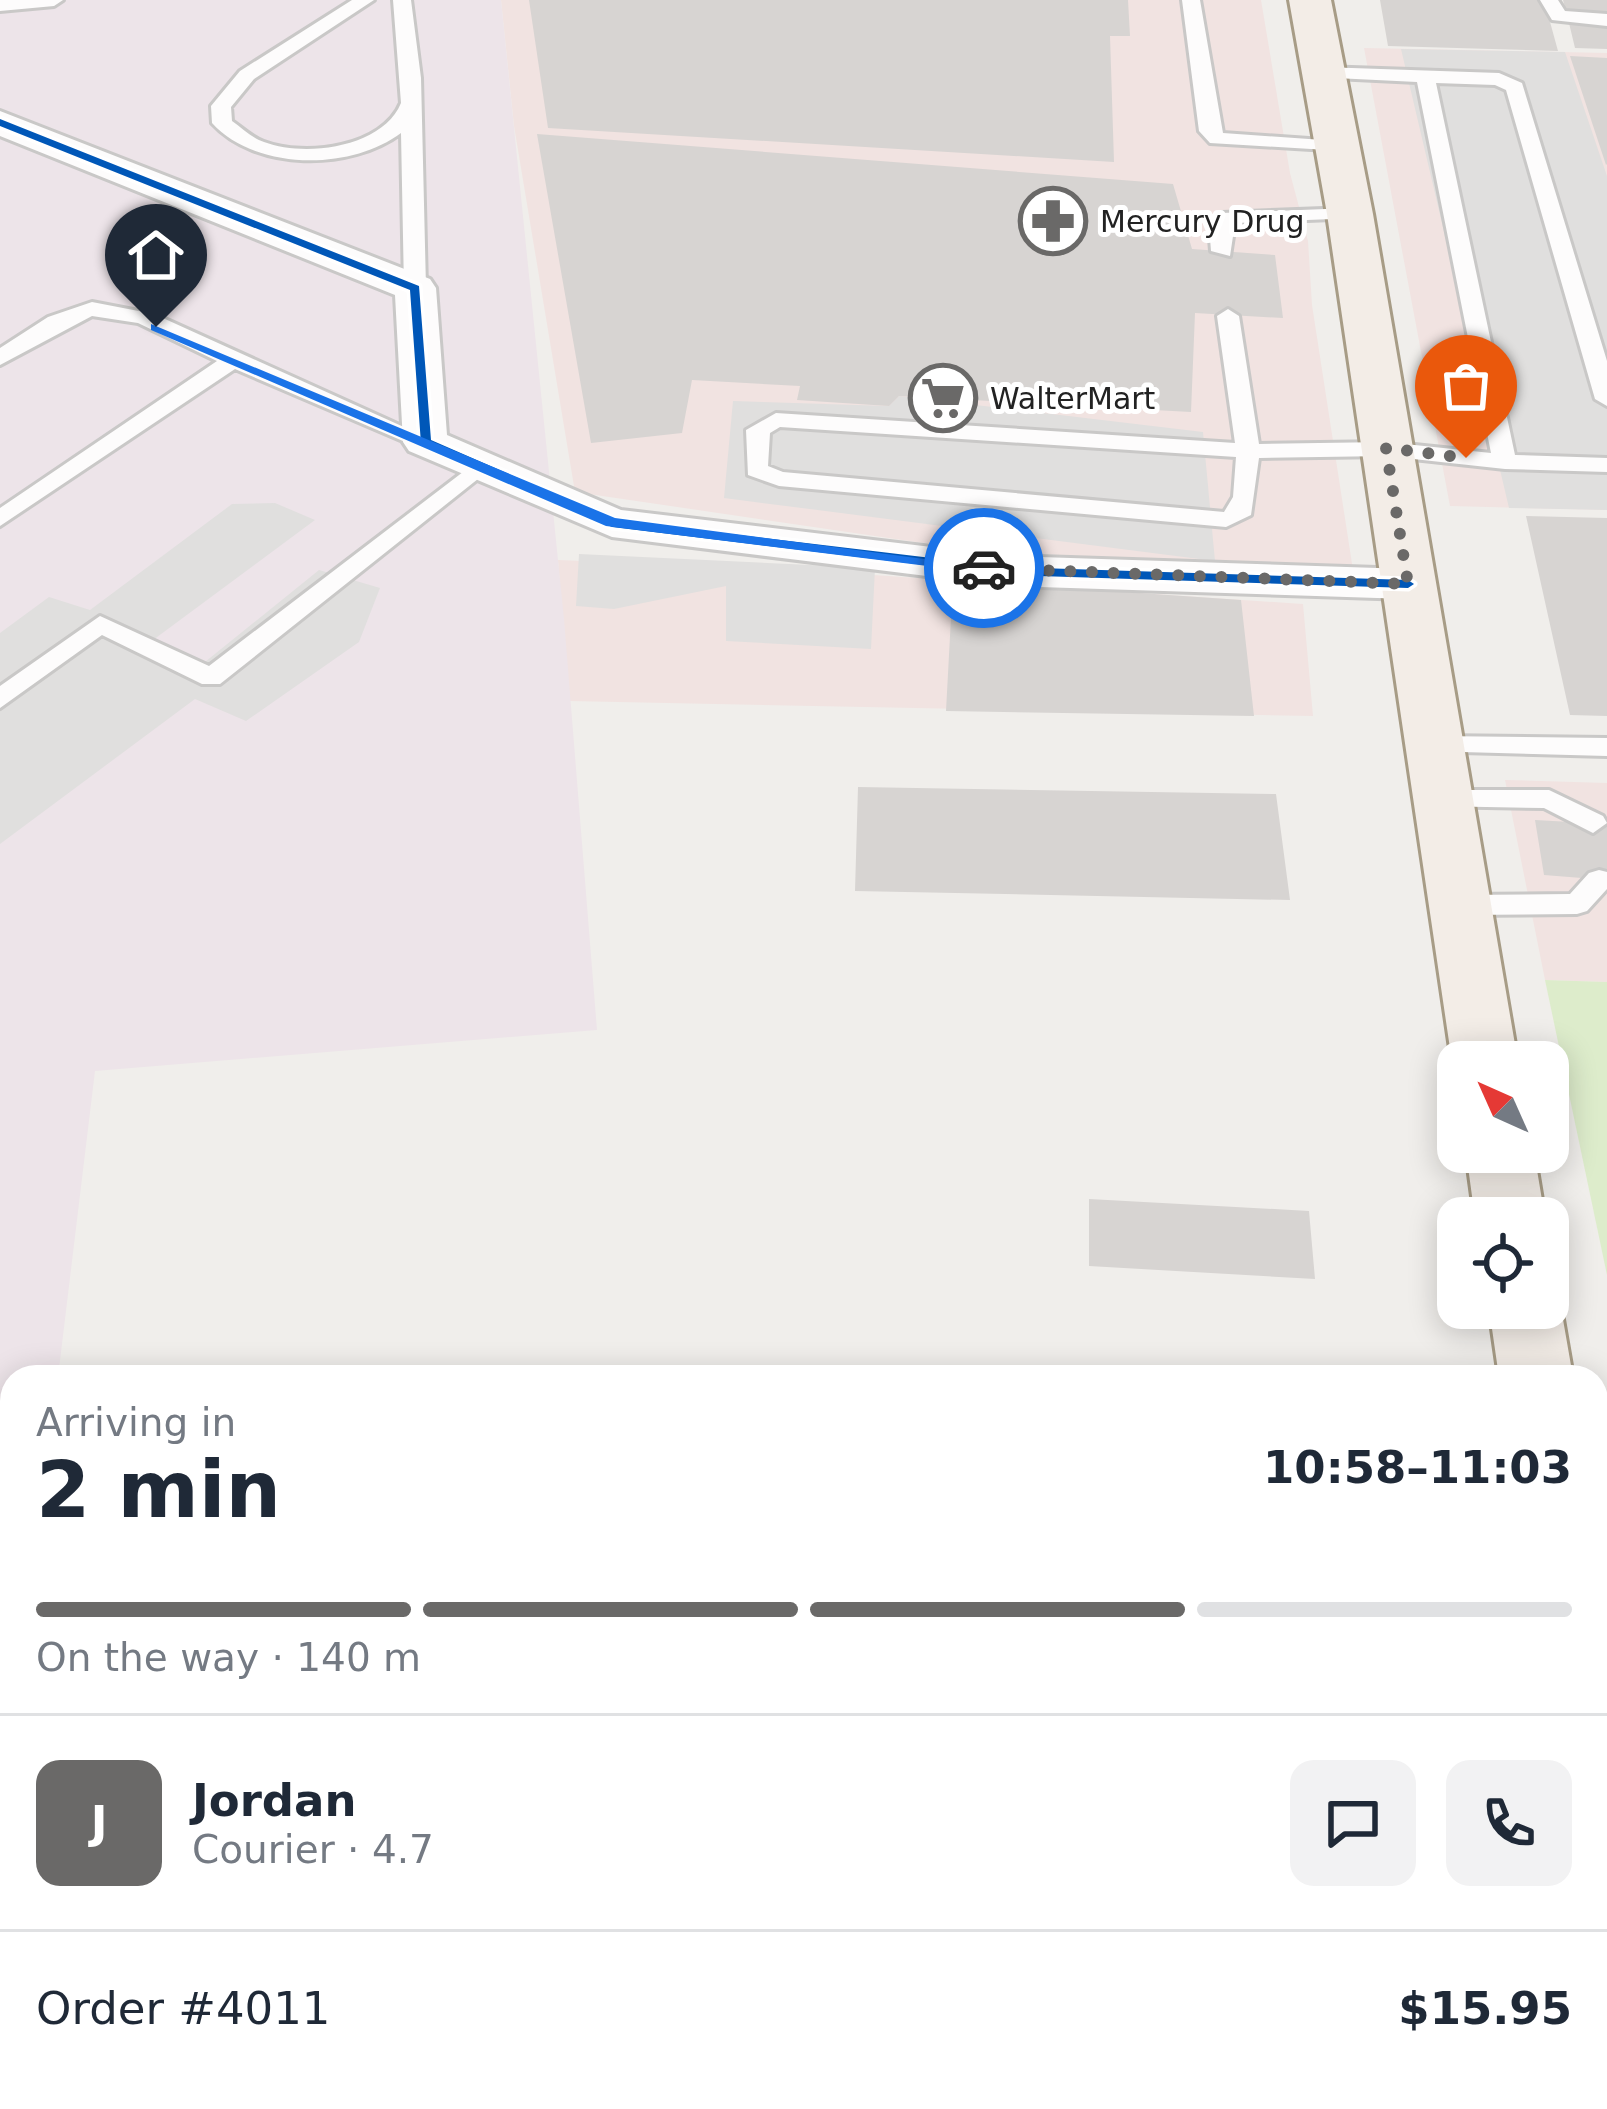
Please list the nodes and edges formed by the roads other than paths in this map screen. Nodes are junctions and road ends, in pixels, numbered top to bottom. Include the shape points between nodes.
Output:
1 (54, 0) edge
2 (365, 0) edge
3 (402, 0) edge
4 (1191, 0) edge
5 (1310, 0) edge
6 (1549, 0) edge
7 (0, 5) edge
8 (1607, 20) edge
9 (1322, 73) junction
10 (1425, 75) junction
11 (411, 107) junction
12 (0, 122) edge
13 (1337, 148) junction
14 (1349, 214) junction
15 (1222, 251) dead end
16 (415, 288) junction
17 (1228, 316) dead end
18 (0, 358) edge
19 (233, 360) junction
20 (1607, 399) edge
21 (425, 442) junction
22 (1386, 448) junction
23 (1246, 451) junction
24 (1505, 462) junction
25 (1607, 465) edge
26 (480, 466) junction
27 (1, 517) edge
28 (1408, 584) junction
29 (0, 699) edge
30 (1434, 745) junction
31 (1607, 747) edge
32 (1443, 799) junction
33 (1593, 823) dead end
34 (1599, 880) dead end
35 (1460, 905) junction
36 (1482, 1041) edge
37 (1528, 1329) edge
38 (1534, 1365) edge

1 - 7 lane
2 - 11 lane via 247,75 220,106 222,123 259,147 338,152 377,140
3 - 11 lane
4 - 13 lane via 1209,131 1217,139
5 - 9 main road
6 - 8 lane via 1558,16
9 - 10 lane
9 - 13 main road
10 - 20 lane via 1499,79 1521,96
10 - 24 lane
11 - 16 lane
12 - 16 street
13 - 14 main road
14 - 15 lane via 1228,217 1220,225
14 - 22 main road
16 - 21 street
17 - 23 lane
18 - 19 lane via 92,309 118,310
19 - 21 lane
19 - 27 lane
21 - 26 street
22 - 23 lane
22 - 24 lane
22 - 28 main road
23 - 23 lane via 1246,503 1226,520 756,470 758,430 776,420
24 - 25 lane
26 - 28 street via 612,523 1006,571
26 - 29 lane via 211,678 100,624
28 - 30 main road
30 - 31 lane
30 - 32 main road
32 - 33 lane via 1549,799
32 - 35 main road
34 - 35 lane via 1577,904
35 - 36 main road
37 - 38 main road

